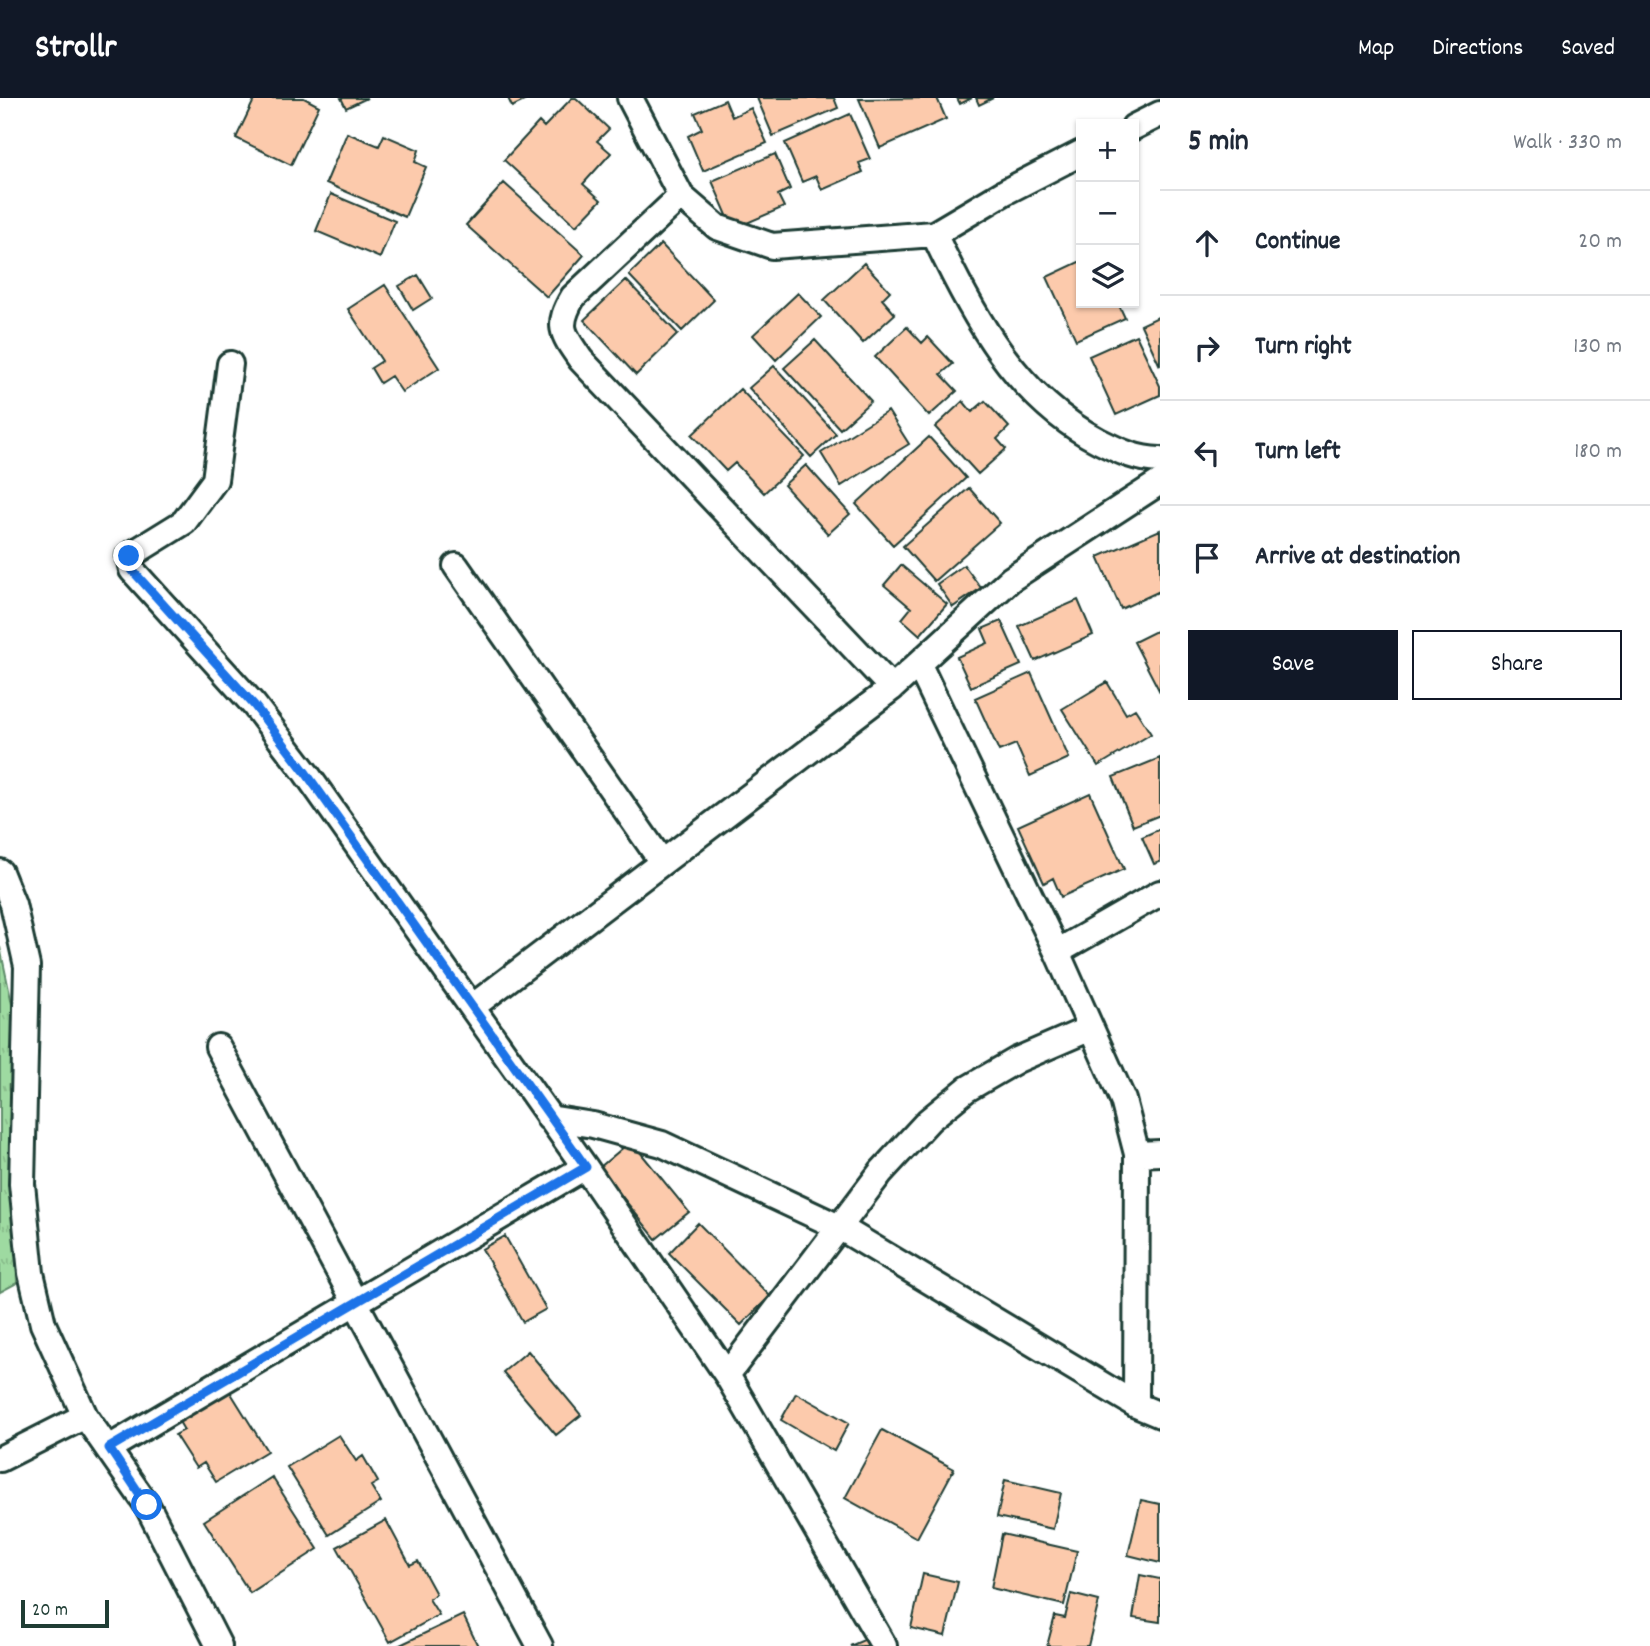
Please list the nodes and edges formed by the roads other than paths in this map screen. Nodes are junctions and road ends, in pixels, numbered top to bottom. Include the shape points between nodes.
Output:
1 (631, 98) edge
2 (1160, 114) edge
3 (1139, 124) edge
4 (1076, 156) edge
5 (681, 196) junction
6 (934, 234) junction
7 (230, 364) dead end
8 (1160, 460) edge
9 (1160, 482) edge
10 (456, 566) dead end
11 (919, 665) junction
12 (892, 688) junction
13 (662, 862) junction
14 (0, 872) edge
15 (1160, 893) edge
16 (1057, 952) junction
17 (472, 1007) junction
18 (1091, 1028) junction
19 (218, 1047) dead end
20 (550, 1118) junction
21 (1149, 1153) edge
22 (586, 1167) junction
23 (839, 1227) junction
24 (354, 1303) junction
25 (727, 1375) junction
26 (1136, 1405) junction
27 (1160, 1415) edge
28 (85, 1416) junction
29 (109, 1448) junction
30 (0, 1459) edge
31 (219, 1646) edge
32 (540, 1646) edge
33 (884, 1646) edge

1 - 5 street
2 - 3 street
4 - 6 street
5 - 6 street via 717,227 772,246
5 - 12 street via 573,297 562,315 563,335 581,360
6 - 8 street via 964,297 1008,365 1068,425 1135,459
7 - 17 street via 215,480 184,522 129,556 132,570 261,715
9 - 11 street via 1011,579
10 - 13 street
11 - 12 street
11 - 16 street
12 - 13 street
13 - 17 street
14 - 28 street via 13,904 27,966 22,1184 31,1273 43,1324
15 - 16 street
16 - 18 street
17 - 20 street
18 - 21 street
18 - 23 street via 1017,1060 967,1089 929,1120
19 - 24 street
20 - 22 street
20 - 23 street via 662,1144
21 - 26 street
22 - 24 street
22 - 25 street
23 - 25 street
23 - 26 street
24 - 29 street
24 - 32 street
25 - 33 street
26 - 27 street
28 - 29 street
28 - 30 street
29 - 31 street via 147,1505

